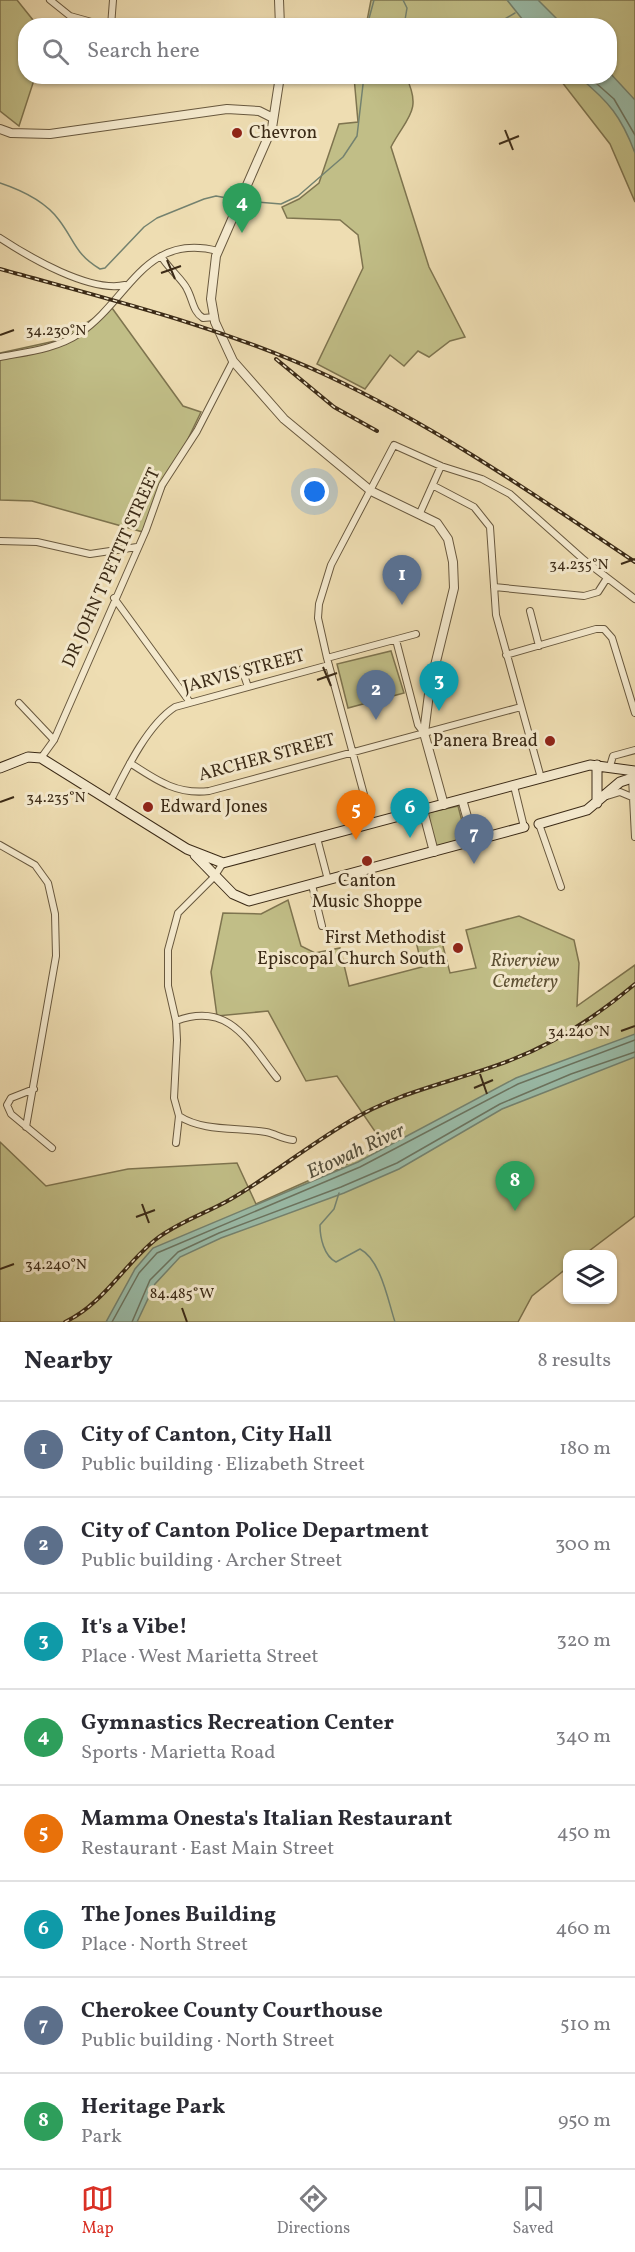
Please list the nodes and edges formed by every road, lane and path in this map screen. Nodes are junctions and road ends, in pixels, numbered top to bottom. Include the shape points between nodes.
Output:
1 (50, 0) edge
2 (113, 0) edge
3 (279, 0) edge
4 (80, 18) edge
5 (112, 18) edge
6 (280, 18) edge
7 (278, 84) edge
8 (273, 118) junction
9 (0, 129) edge
10 (0, 238) edge
11 (218, 251) junction
12 (161, 256) junction
13 (125, 285) junction
14 (214, 317) junction
15 (0, 357) edge
16 (233, 362) junction
17 (441, 466) junction
18 (434, 486) junction
19 (371, 491) junction
20 (420, 513) junction
21 (0, 541) edge
22 (137, 548) junction
23 (608, 578) junction
24 (494, 587) junction
25 (114, 598) junction
26 (635, 599) edge
27 (530, 611) dead end
28 (416, 634) dead end
29 (396, 640) junction
30 (539, 646) junction
31 (506, 655) junction
32 (327, 658) junction
33 (329, 665) junction
34 (242, 669) dead end
35 (248, 687) junction
36 (189, 701) junction
37 (19, 703) dead end
38 (521, 707) junction
39 (635, 712) edge
40 (424, 733) junction
41 (54, 740) junction
42 (635, 750) edge
43 (353, 751) junction
44 (41, 758) junction
45 (130, 763) junction
46 (597, 765) junction
47 (610, 766) junction
48 (0, 768) edge
49 (634, 775) edge
50 (541, 778) junction
51 (514, 786) junction
52 (632, 797) junction
53 (462, 800) junction
54 (598, 801) junction
55 (110, 802) junction
56 (444, 805) junction
57 (633, 809) edge
58 (423, 810) junction
59 (372, 824) junction
60 (539, 824) junction
61 (524, 827) junction
62 (635, 837) edge
63 (316, 838) junction
64 (474, 842) junction
65 (0, 845) edge
66 (193, 852) junction
67 (434, 852) junction
68 (223, 863) junction
69 (214, 877) junction
70 (328, 880) junction
71 (312, 885) junction
72 (561, 887) dead end
73 (322, 926) dead end
74 (176, 1022) junction
75 (277, 1078) dead end
76 (34, 1089) junction
77 (179, 1116) junction
78 (26, 1127) junction
79 (293, 1140) dead end
80 (176, 1143) dead end
81 (52, 1149) dead end

1 - 4 street via 64,13
2 - 5 street
3 - 6 street
7 - 8 street
8 - 9 street via 259,111 227,109 50,134
8 - 11 street via 264,149
10 - 13 street via 39,262 88,283 106,288
11 - 12 street via 190,247
11 - 14 street via 211,299
12 - 13 street
12 - 14 street via 187,287 197,314
13 - 15 street via 102,315 76,335 54,345
14 - 16 street
16 - 19 street via 284,419
16 - 22 street, DR JOHN T PETTIT STREET via 197,431 162,485
17 - 18 street
17 - 19 street via 394,445
17 - 23 street via 482,479 510,494
18 - 20 street
18 - 24 street via 474,507 487,521
19 - 20 street
19 - 32 street via 331,565 319,604 318,618
20 - 40 street via 442,529 448,539 455,578 430,686
21 - 22 street via 37,542 90,554
22 - 25 street, DR JOHN T PETTIT STREET
23 - 24 street via 598,592 584,596
23 - 26 street
24 - 31 street
25 - 36 street
25 - 41 street, DR JOHN T PETTIT STREET
27 - 30 street
28 - 29 street
29 - 32 street
29 - 40 street via 418,724
30 - 31 street
30 - 39 street via 596,629 608,633
31 - 38 street
32 - 33 street
33 - 35 street, JARVIS STREET
33 - 43 street
34 - 35 street
35 - 36 street, JARVIS STREET
36 - 45 street, JARVIS STREET via 164,714
37 - 41 street
38 - 40 street, ARCHER STREET
38 - 50 street
40 - 43 street, ARCHER STREET
40 - 56 street
41 - 44 street, DR JOHN T PETTIT STREET
42 - 47 street via 614,756
43 - 45 street, ARCHER STREET via 237,785 193,793 172,789
43 - 59 street
44 - 48 main road via 27,757
44 - 55 main road
45 - 55 street, JARVIS STREET
46 - 47 main road
46 - 50 main road
46 - 54 main road
47 - 49 main road
49 - 52 street
49 - 54 main road
50 - 51 main road
51 - 53 main road
51 - 61 street
52 - 54 street via 620,792
52 - 57 street
53 - 56 main road
53 - 64 street
54 - 60 main road via 580,813
55 - 66 main road
56 - 58 main road
57 - 62 street
58 - 59 main road
58 - 67 street
59 - 63 main road
60 - 61 street
60 - 72 street
61 - 64 main road
63 - 68 main road
63 - 70 street
64 - 67 main road
65 - 76 street via 35,865 48,883 55,914 56,956
66 - 68 main road
66 - 69 main road
67 - 70 main road
68 - 69 street
69 - 71 main road via 243,899 254,900
69 - 74 street via 184,904 174,926 168,950 168,975
70 - 71 main road
71 - 73 street
74 - 75 street via 191,1016 213,1015 230,1023
74 - 77 street via 178,1063 174,1098
76 - 78 street
76 - 78 street via 17,1094 7,1105
77 - 79 street via 192,1123 268,1132 279,1139
77 - 80 street
78 - 81 street

